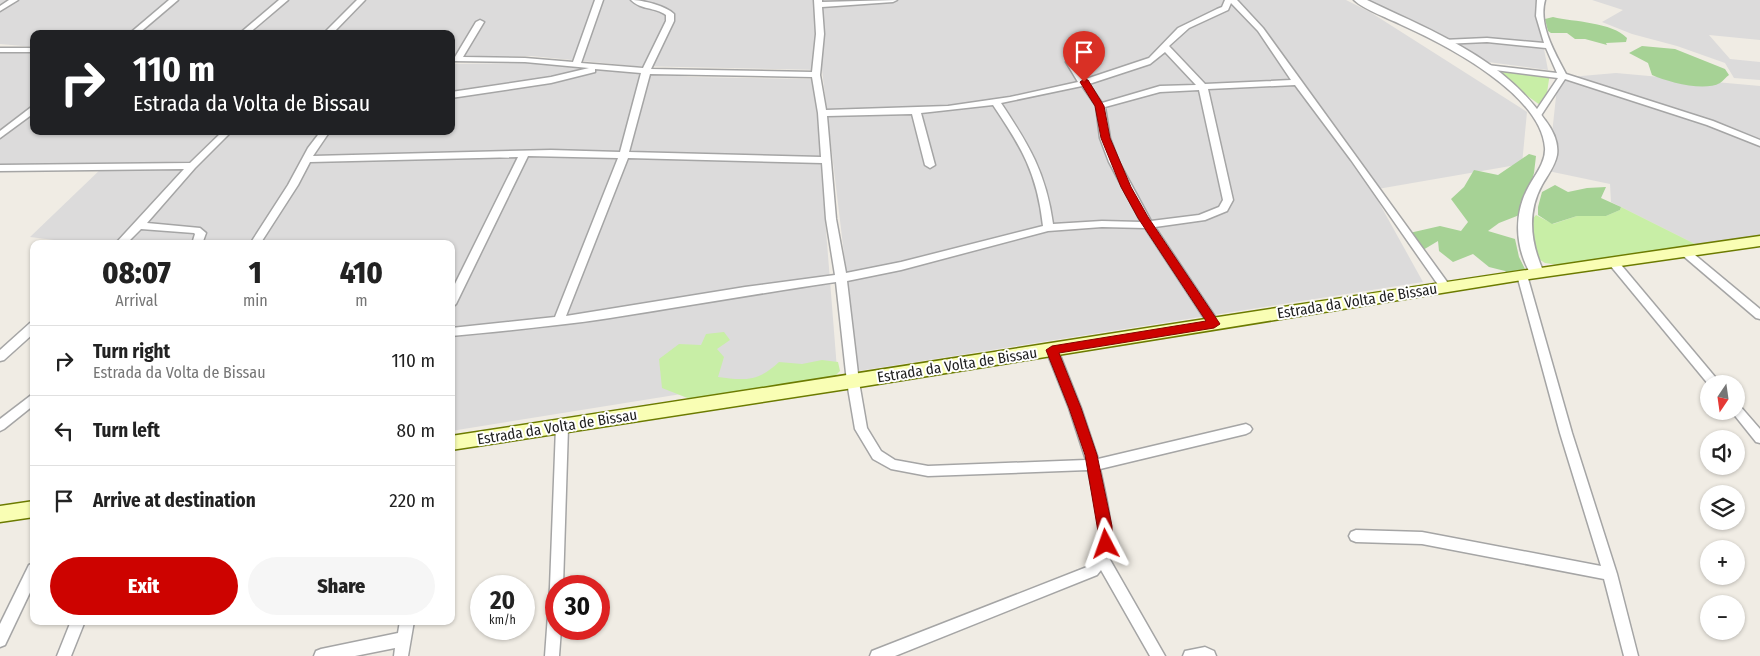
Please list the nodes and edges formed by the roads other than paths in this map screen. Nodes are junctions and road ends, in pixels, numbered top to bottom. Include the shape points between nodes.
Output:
1 (14, 0) edge
2 (174, 0) edge
3 (284, 0) edge
4 (361, 0) edge
5 (599, 0) edge
6 (635, 0) edge
7 (893, 0) edge
8 (1229, 0) edge
9 (1233, 0) edge
10 (1359, 0) edge
11 (1541, 0) edge
12 (818, 3) edge
13 (0, 10) edge
14 (480, 22) dead end
15 (138, 30) edge
16 (248, 30) edge
17 (331, 30) edge
18 (1443, 42) junction
19 (1548, 46) junction
20 (1165, 47) junction
21 (0, 50) edge
22 (30, 50) edge
23 (455, 59) edge
24 (1070, 62) dead end
25 (576, 65) junction
26 (602, 67) junction
27 (1487, 67) junction
28 (646, 71) junction
29 (816, 75) junction
30 (1562, 76) junction
31 (1084, 82) junction
32 (1296, 82) junction
33 (1202, 87) junction
34 (455, 94) edge
35 (995, 101) junction
36 (1100, 106) junction
37 (30, 111) edge
38 (916, 111) junction
39 (822, 113) junction
40 (1536, 115) junction
41 (0, 135) edge
42 (224, 135) edge
43 (323, 135) edge
44 (1760, 143) edge
45 (524, 154) junction
46 (624, 155) junction
47 (309, 159) junction
48 (825, 160) junction
49 (930, 165) dead end
50 (192, 166) junction
51 (0, 168) edge
52 (1148, 225) junction
53 (139, 226) junction
54 (1048, 228) junction
55 (124, 240) edge
56 (198, 240) edge
57 (258, 240) edge
58 (1757, 244) edge
59 (1686, 252) junction
60 (1613, 262) junction
61 (1529, 274) junction
62 (841, 278) junction
63 (1445, 286) junction
64 (455, 296) edge
65 (1760, 315) edge
66 (559, 320) junction
67 (1214, 324) junction
68 (30, 330) edge
69 (455, 332) edge
70 (1052, 350) junction
71 (0, 357) edge
72 (1707, 375) edge
73 (853, 382) junction
74 (30, 401) edge
75 (1745, 420) edge
76 (0, 426) edge
77 (562, 427) junction
78 (1246, 429) dead end
79 (1760, 438) edge
80 (455, 442) edge
81 (1093, 465) junction
82 (30, 510) edge
83 (0, 514) edge
84 (1356, 536) dead end
85 (1102, 559) junction
86 (1610, 574) junction
87 (556, 575) edge
88 (30, 577) edge
89 (76, 625) edge
90 (406, 625) edge
91 (0, 640) edge
92 (404, 640) junction
93 (553, 640) edge
94 (64, 656) edge
95 (321, 656) edge
96 (401, 656) edge
97 (552, 656) edge
98 (878, 656) edge
99 (1158, 656) edge
100 (1190, 656) edge
101 (1208, 656) edge
102 (1631, 656) edge

1 - 13 street
2 - 15 street
3 - 16 street
4 - 17 street
5 - 25 street
6 - 28 street via 642,5 666,9 670,14 670,22
7 - 12 street
8 - 20 street via 1220,11 1181,30
9 - 32 street via 1258,24
10 - 18 street
11 - 19 street via 1538,7
12 - 29 street via 820,34
14 - 23 street
18 - 19 street via 1486,40
18 - 27 street
19 - 30 street
20 - 31 street via 1148,62
20 - 33 street
21 - 22 street
23 - 25 street via 526,60
24 - 31 street
25 - 26 street
26 - 28 street
26 - 34 street via 551,80
27 - 30 street
27 - 40 street via 1518,92
28 - 29 street
28 - 46 street
29 - 39 street
30 - 40 street
30 - 44 street via 1710,123
31 - 35 street
31 - 36 street
32 - 33 street
32 - 63 street via 1356,159
33 - 36 street via 1146,92
33 - 52 street via 1228,200 1223,209 1201,218
35 - 38 street
35 - 54 street via 1035,168
36 - 52 street via 1105,138 1114,162
37 - 41 street
38 - 39 street
38 - 49 street
39 - 48 street
40 - 61 street via 1550,138 1551,153 1529,199 1524,228
42 - 50 street
43 - 47 street
45 - 46 street
45 - 47 street
45 - 64 street
46 - 48 street
46 - 66 street
47 - 57 street
48 - 62 street
50 - 51 street
50 - 53 street
52 - 54 street
52 - 67 street
53 - 55 street
53 - 56 street via 196,230 201,233
54 - 62 street
58 - 59 main road, Estrada da Volta de Bissau
59 - 60 main road, Estrada da Volta de Bissau
59 - 65 street
60 - 61 main road, Estrada da Volta de Bissau
60 - 72 street
61 - 63 main road, Estrada da Volta de Bissau
61 - 86 street via 1566,433
62 - 66 street
62 - 73 street
63 - 67 main road, Estrada da Volta de Bissau
66 - 69 street
67 - 70 main road, Estrada da Volta de Bissau
68 - 71 street
70 - 73 main road, Estrada da Volta de Bissau
70 - 81 street
73 - 77 main road, Estrada da Volta de Bissau
73 - 81 street via 861,430 877,455 891,464 928,471
74 - 76 street
75 - 79 street
77 - 80 main road, Estrada da Volta de Bissau
77 - 87 street
78 - 81 street
81 - 85 street via 1105,526 1106,544
82 - 83 main road
84 - 86 street via 1422,538
85 - 98 street via 1092,571
85 - 99 street
86 - 102 street
88 - 91 street
89 - 94 street
90 - 92 street
92 - 95 street
92 - 96 street
93 - 97 street
100 - 101 street

